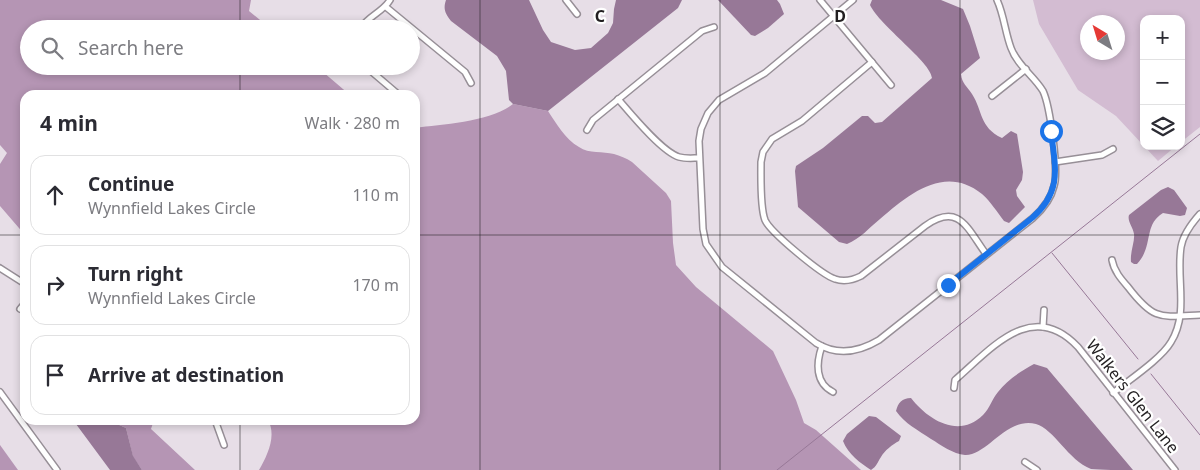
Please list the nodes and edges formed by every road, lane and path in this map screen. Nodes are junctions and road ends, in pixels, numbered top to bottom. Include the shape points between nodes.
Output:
1 (390, 0) edge
2 (566, 0) edge
3 (820, 0) edge
4 (853, 0) edge
5 (997, 0) edge
6 (386, 7) junction
7 (577, 14) dead end
8 (834, 16) junction
9 (368, 20) edge
10 (402, 20) edge
11 (714, 27) dead end
12 (420, 35) edge
13 (872, 62) junction
14 (1026, 69) junction
15 (376, 75) edge
16 (471, 83) dead end
17 (891, 85) dead end
18 (393, 90) edge
19 (992, 96) dead end
20 (618, 99) junction
21 (587, 130) dead end
22 (1113, 149) dead end
23 (699, 158) junction
24 (1055, 162) junction
25 (1200, 214) edge
26 (986, 254) junction
27 (1112, 260) dead end
28 (0, 268) edge
29 (20, 281) edge
30 (1044, 310) dead end
31 (1200, 315) edge
32 (1181, 316) junction
33 (1043, 326) junction
34 (822, 346) junction
35 (954, 388) dead end
36 (0, 392) edge
37 (833, 392) dead end
38 (1113, 392) junction
39 (20, 419) edge
40 (24, 425) edge
41 (217, 425) edge
42 (224, 445) dead end
43 (1025, 462) dead end
44 (57, 470) edge
45 (1037, 470) edge
46 (1175, 470) edge

1 - 6 street
2 - 7 street
3 - 8 street
4 - 8 street
5 - 14 street via 1012,50
6 - 9 street
6 - 10 street
8 - 13 street
8 - 23 street via 762,75 715,104 701,129
11 - 20 street via 702,31
12 - 16 street via 465,72
13 - 17 street
13 - 26 street via 802,121 767,144 760,162 763,212 767,223 793,249 828,276 841,280 861,276 924,226 944,216 959,219
14 - 19 street
14 - 24 street via 1039,85 1046,101
15 - 18 street
20 - 21 street via 592,120
20 - 23 street via 670,153 683,158
22 - 24 street via 1102,155
23 - 34 street via 703,230 706,244 719,264
24 - 26 street via 1055,184 1044,207
25 - 32 street via 1182,246
26 - 34 street via 872,344 846,351
27 - 32 street via 1115,270 1149,311 1162,316
28 - 29 street
30 - 33 street
31 - 32 street
32 - 38 street via 1168,348
33 - 35 street via 1020,329 1007,336 955,380
33 - 38 street, Walkers Glen Lane via 1070,338
34 - 37 street via 817,363 818,374
36 - 39 street
38 - 46 street, Walkers Glen Lane
40 - 44 street
41 - 42 street
43 - 45 street

